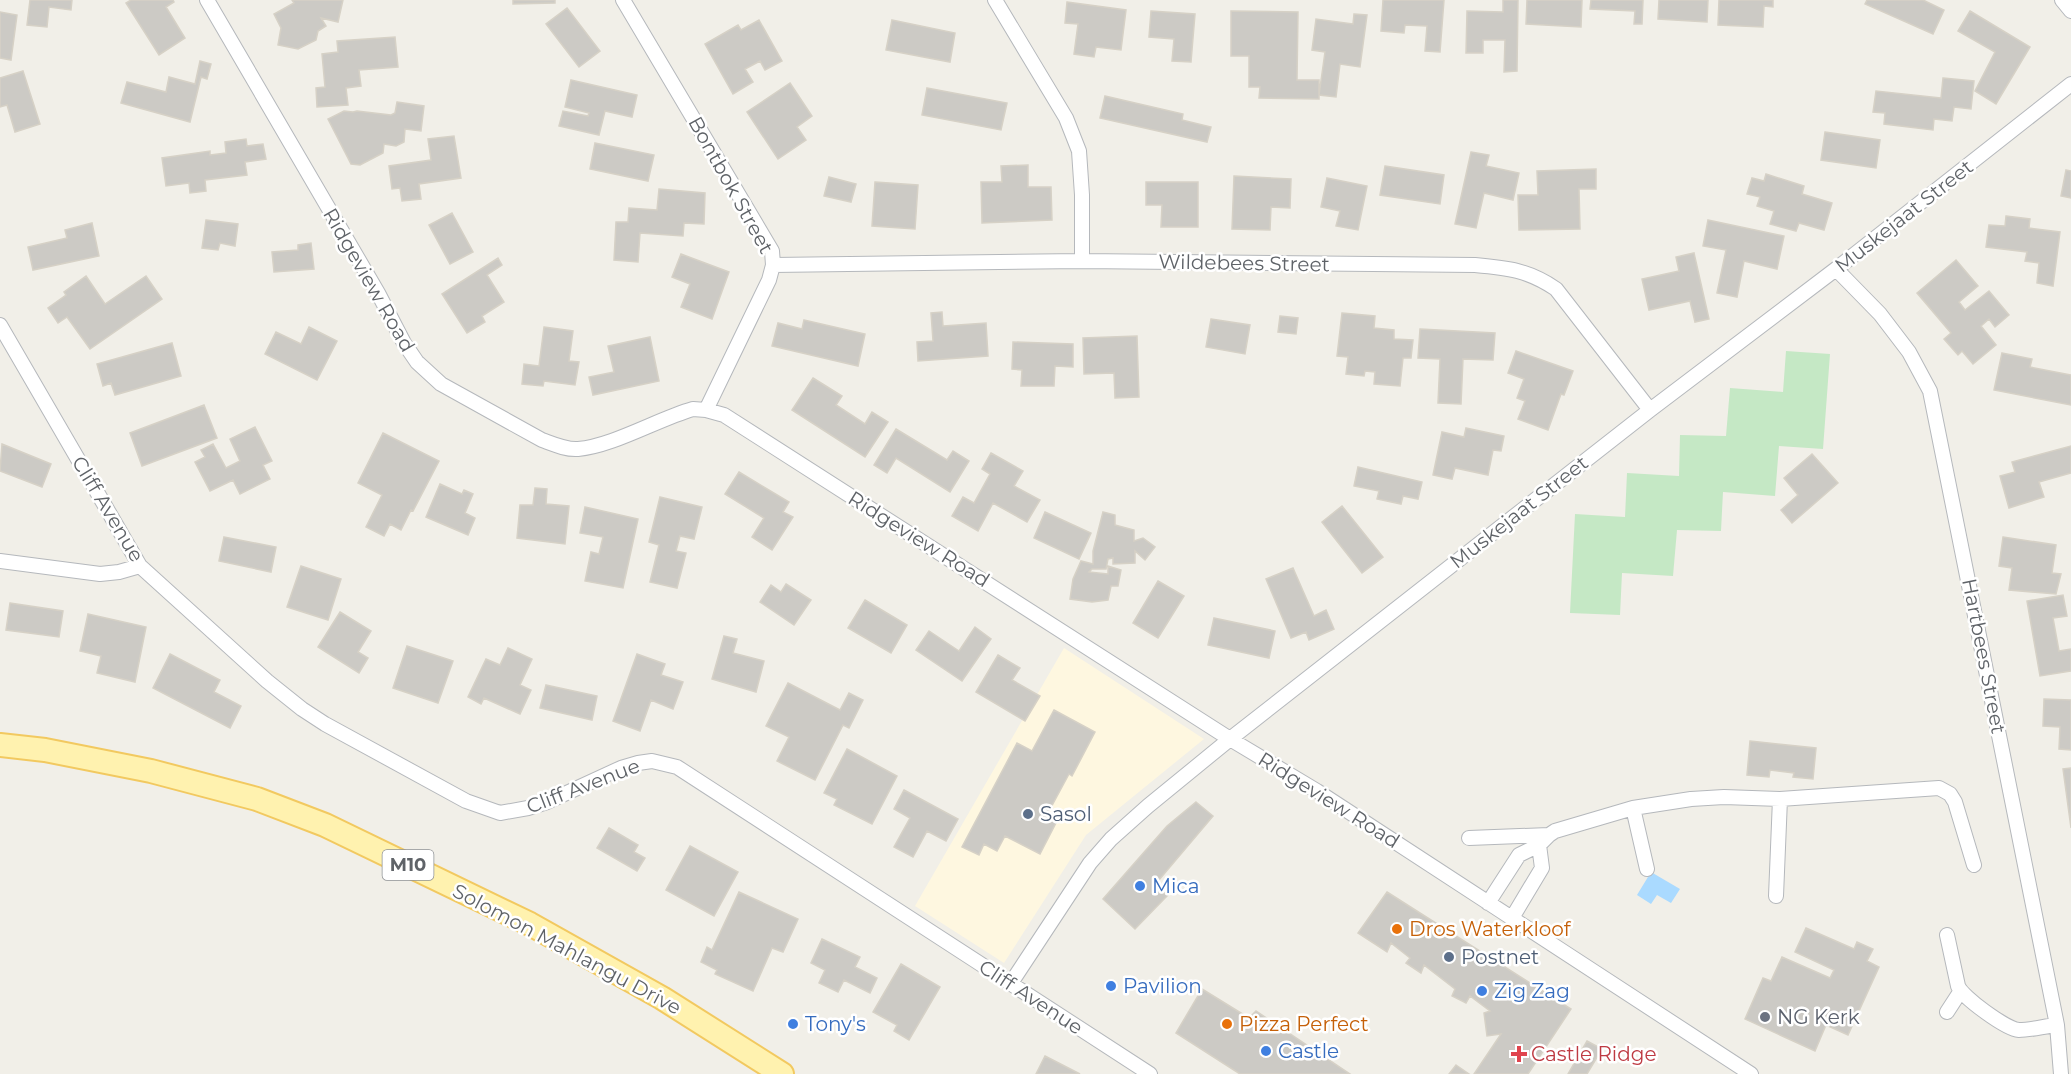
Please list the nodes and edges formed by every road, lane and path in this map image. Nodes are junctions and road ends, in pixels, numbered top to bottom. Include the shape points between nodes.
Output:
1 (207, 0) edge
2 (623, 0) edge
3 (995, 0) edge
4 (2062, 0) edge
5 (2071, 11) edge
6 (2071, 84) edge
7 (1082, 261) junction
8 (773, 265) junction
9 (1836, 269) junction
10 (0, 325) edge
11 (706, 410) junction
12 (1650, 410) junction
13 (0, 561) edge
14 (140, 566) junction
15 (1230, 738) junction
16 (0, 745) edge
17 (1780, 799) junction
18 (1633, 808) junction
19 (1469, 838) dead end
20 (1544, 840) junction
21 (1974, 866) dead end
22 (1647, 869) dead end
23 (1776, 896) dead end
24 (1488, 903) junction
25 (1512, 918) junction
26 (1947, 935) dead end
27 (1011, 983) junction
28 (1960, 992) junction
29 (1947, 1012) dead end
30 (2057, 1024) junction
31 (1748, 1073) edge
32 (782, 1074) edge
33 (1150, 1074) edge
34 (2061, 1074) edge

1 - 11 street, Ridgeview Road via 404,342 417,362 441,384 542,440 576,449 594,446 679,413
2 - 8 street, Bontbok Street via 766,240
3 - 7 street via 1066,118 1079,151
4 - 5 street
6 - 9 street, Muskejaat Street
7 - 8 street, Wildebees Street
7 - 12 street, Wildebees Street via 1475,265 1520,271 1539,277 1556,289
8 - 11 street, Bontbok Street
9 - 12 street, Muskejaat Street
9 - 30 street, Hartbees Street via 1881,314 1909,352 1930,392
10 - 14 street, Cliff Avenue
11 - 15 street, Ridgeview Road via 724,415
12 - 15 street, Muskejaat Street
13 - 14 street via 100,574
14 - 27 street, Cliff Avenue via 302,709 466,801 500,813 513,812 547,802 621,768 652,761 666,763
15 - 24 street, Ridgeview Road
15 - 27 street, Muskejaat Street via 1111,839 1090,863
16 - 32 main road, Solomon Mahlangu Drive / M10 via 151,771 257,799 325,825 540,930 662,998
17 - 18 street via 1691,799
17 - 21 street via 1940,788 1954,801
17 - 23 street
18 - 20 street via 1555,831
18 - 22 street
19 - 20 street
20 - 24 street via 1519,855
20 - 25 street via 1542,868
24 - 25 street, Ridgeview Road
25 - 31 street, Ridgeview Road
26 - 28 street
27 - 33 street, Cliff Avenue
28 - 29 street
28 - 30 street via 2016,1029
30 - 34 street, Hartbees Street

